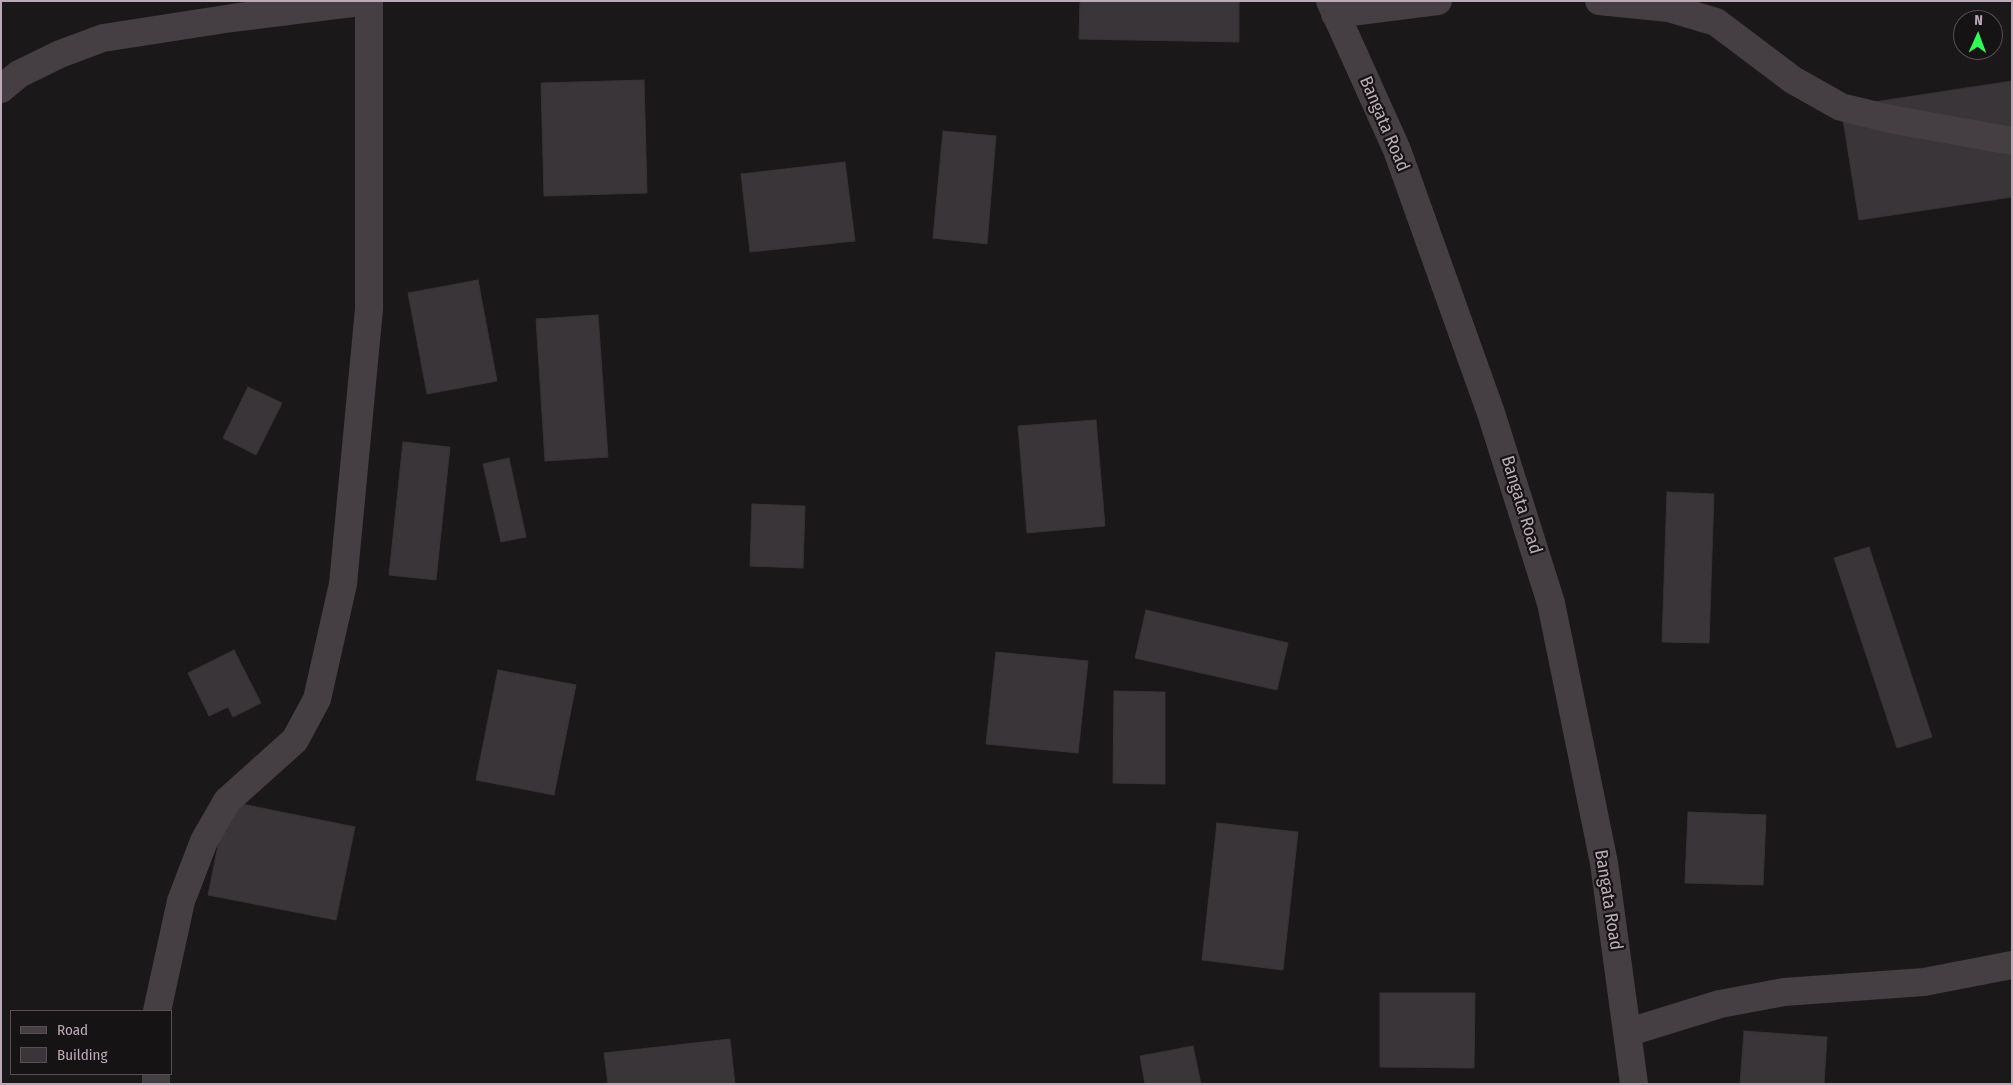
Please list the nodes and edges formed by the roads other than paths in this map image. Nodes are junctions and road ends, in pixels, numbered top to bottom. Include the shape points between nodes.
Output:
1 (368, 1) edge
2 (1438, 1) edge
3 (1599, 1) edge
4 (1332, 8) edge
5 (1, 89) edge
6 (2012, 141) edge
7 (2012, 965) edge
8 (157, 1010) edge
9 (1629, 1032) junction
10 (1634, 1084) edge

1 - 5 street via 103,38 18,74
1 - 8 street via 369,309 340,594 318,699 300,732 227,801 204,841 181,901
2 - 4 street
3 - 6 street via 1669,8 1716,22 1793,80 1841,107
4 - 9 street, Bangata Road via 1397,150 1491,413 1548,595 1604,863
7 - 9 street via 1924,982 1784,992 1720,1004
9 - 10 street, Bangata Road

